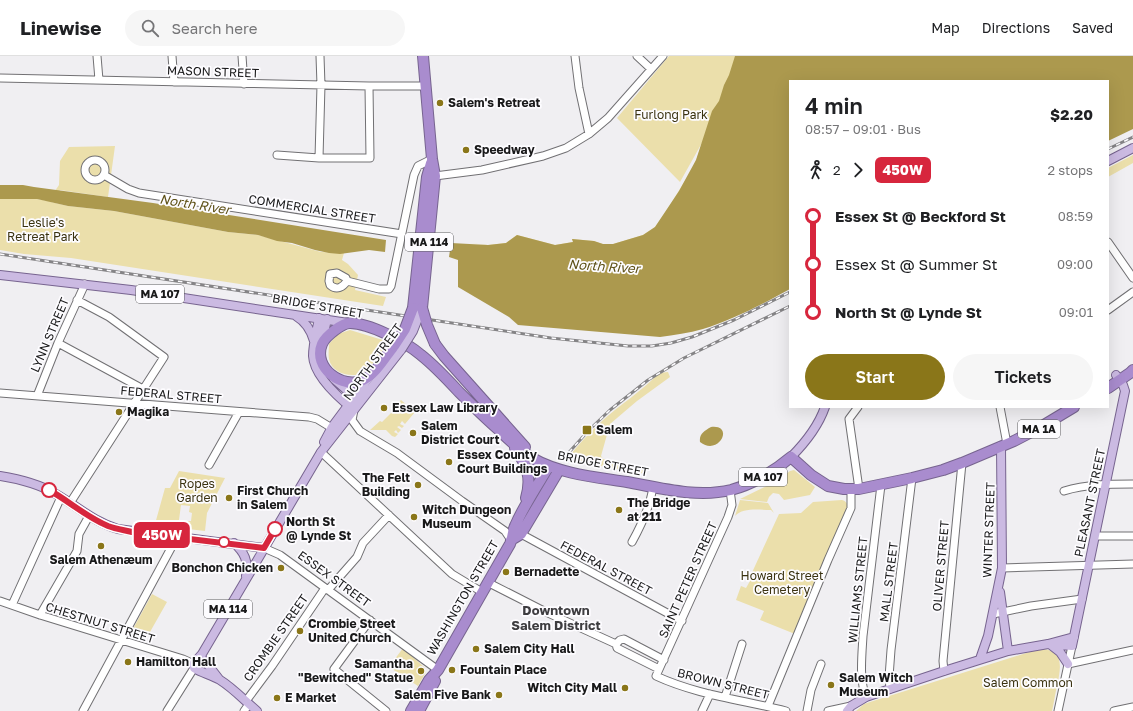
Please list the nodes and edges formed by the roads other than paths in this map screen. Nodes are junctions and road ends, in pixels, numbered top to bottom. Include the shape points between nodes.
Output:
1 (98, 56) edge
2 (172, 56) edge
3 (242, 56) edge
4 (320, 56) edge
5 (423, 56) edge
6 (575, 56) edge
7 (636, 56) edge
8 (663, 56) edge
9 (651, 68) junction
10 (0, 78) edge
11 (99, 80) junction
12 (174, 82) junction
13 (244, 84) junction
14 (321, 85) junction
15 (369, 86) junction
16 (426, 86) junction
17 (589, 134) junction
18 (1133, 148) edge
19 (277, 155) dead end
20 (319, 158) junction
21 (432, 159) junction
22 (1109, 160) edge
23 (104, 175) dead end
24 (431, 177) junction
25 (402, 234) junction
26 (1109, 243) edge
27 (0, 275) edge
28 (1133, 278) edge
29 (347, 281) dead end
30 (85, 284) junction
31 (1133, 292) edge
32 (77, 300) junction
33 (418, 308) junction
34 (1109, 309) edge
35 (294, 314) junction
36 (323, 319) junction
37 (348, 322) junction
38 (58, 343) junction
39 (318, 343) junction
40 (397, 348) junction
41 (1133, 365) edge
42 (1133, 370) edge
43 (372, 374) junction
44 (332, 377) junction
45 (1115, 378) edge
46 (1109, 387) edge
47 (143, 389) junction
48 (0, 393) edge
49 (37, 396) junction
50 (357, 399) junction
51 (134, 403) junction
52 (351, 407) junction
53 (825, 408) edge
54 (857, 408) edge
55 (1000, 408) edge
56 (1070, 408) edge
57 (239, 412) junction
58 (334, 429) junction
59 (503, 434) junction
60 (1004, 445) junction
61 (321, 452) junction
62 (791, 457) junction
63 (537, 460) junction
64 (962, 463) junction
65 (209, 465) dead end
66 (549, 466) junction
67 (559, 470) junction
68 (0, 476) edge
69 (912, 478) junction
70 (1106, 484) junction
71 (1133, 484) edge
72 (881, 485) junction
73 (653, 487) junction
74 (855, 489) junction
75 (730, 490) junction
76 (1064, 491) dead end
77 (61, 497) junction
78 (70, 503) junction
79 (522, 511) junction
80 (389, 515) junction
81 (88, 516) junction
82 (521, 534) junction
83 (1095, 536) junction
84 (1133, 536) edge
85 (177, 537) junction
86 (512, 540) junction
87 (632, 542) dead end
88 (234, 543) junction
89 (264, 548) junction
90 (1133, 564) edge
91 (1089, 567) junction
92 (1002, 568) junction
93 (245, 581) junction
94 (487, 582) junction
95 (999, 583) junction
96 (326, 589) junction
97 (482, 592) junction
98 (1082, 599) junction
99 (0, 601) edge
100 (12, 605) junction
101 (1003, 612) junction
102 (993, 614) junction
103 (40, 616) junction
104 (370, 620) junction
105 (682, 621) junction
106 (1074, 637) junction
107 (122, 641) junction
108 (616, 644) junction
109 (742, 644) dead end
110 (1048, 644) junction
111 (1072, 646) junction
112 (1133, 650) edge
113 (1008, 651) junction
114 (980, 659) junction
115 (664, 660) junction
116 (204, 661) junction
117 (821, 664) dead end
118 (1068, 664) junction
119 (198, 669) junction
120 (438, 670) junction
121 (944, 670) junction
122 (657, 673) junction
123 (221, 681) junction
124 (890, 688) junction
125 (710, 694) junction
126 (725, 697) junction
127 (866, 697) junction
128 (246, 705) edge
129 (768, 706) junction
130 (1133, 707) edge
131 (849, 709) edge
132 (83, 711) edge
133 (167, 711) edge
134 (257, 711) edge
135 (386, 711) edge
136 (411, 711) edge
137 (419, 711) edge
138 (702, 711) edge
139 (786, 711) edge
140 (806, 711) edge
141 (828, 711) edge
142 (1058, 711) edge
143 (1114, 711) edge

1 - 11 street
2 - 12 street
3 - 13 street
4 - 14 street
5 - 16 highway, NORTH STREET / MA 114
6 - 17 street
7 - 9 street
8 - 9 street
9 - 17 street via 608,118
10 - 11 street, MASON STREET
11 - 12 street, MASON STREET
12 - 13 street, MASON STREET
13 - 14 street, MASON STREET
14 - 15 street, MASON STREET
14 - 20 street
15 - 16 street, MASON STREET
15 - 20 street via 370,158
16 - 21 highway, NORTH STREET / MA 114
17 - 24 street via 566,148 544,156 482,170
18 - 22 main road
19 - 20 street
21 - 24 highway, NORTH STREET / MA 114
21 - 25 street via 422,163 415,170
23 - 25 street, COMMERCIAL STREET via 139,193
24 - 33 highway, NORTH STREET / MA 114
25 - 29 street via 393,282 389,289
26 - 28 street
27 - 30 main road, BRIDGE STREET / MA 107
30 - 32 street, LYNN STREET
30 - 35 main road, BRIDGE STREET / MA 107
31 - 34 street
32 - 38 street, LYNN STREET
32 - 47 street via 109,317 164,357
33 - 40 highway, NORTH STREET / MA 114, bridge
33 - 63 highway, bridge via 435,344 444,356
35 - 36 main road, BRIDGE STREET / MA 107
35 - 39 main road via 305,322
36 - 37 main road, BRIDGE STREET / MA 107
36 - 39 main road
37 - 39 highway
37 - 59 highway, BRIDGE STREET / MA 107 via 383,333 415,350
38 - 47 street
38 - 49 street, LYNN STREET
39 - 44 highway via 323,365
39 - 52 main road via 313,357 315,366 328,385
40 - 43 highway, NORTH STREET / MA 114
40 - 50 main road, NORTH STREET / MA 114
41 - 45 highway
42 - 45 highway
43 - 44 highway via 365,380 354,383
43 - 50 main road, NORTH STREET / MA 114
44 - 50 main road
45 - 46 highway
45 - 70 main road, PLEASANT STREET via 1125,391
47 - 51 street
48 - 49 street, FEDERAL STREET
49 - 51 street, FEDERAL STREET
50 - 52 main road, NORTH STREET / MA 114
51 - 57 street, FEDERAL STREET
51 - 78 street
52 - 58 main road, NORTH STREET / MA 114
52 - 86 street via 352,420 360,431 397,453 505,530
53 - 62 main road, MA 107 via 811,436
54 - 74 street via 849,419
55 - 60 street
56 - 60 highway, MA 1A via 1039,428
57 - 58 street, FEDERAL STREET via 309,418
57 - 65 street
58 - 61 main road, NORTH STREET / MA 114
59 - 63 highway, BRIDGE STREET / MA 107
59 - 79 highway via 529,474 528,493
60 - 64 highway
60 - 92 main road, WINTER STREET
61 - 80 street
61 - 89 main road, NORTH STREET / MA 114
62 - 74 highway via 820,481 837,488
62 - 75 highway, BRIDGE STREET / MA 107 via 760,479
63 - 66 highway, BRIDGE STREET / MA 107
64 - 69 highway
64 - 121 street, OLIVER STREET
66 - 67 highway, BRIDGE STREET / MA 107
66 - 79 highway, WASHINGTON STREET
67 - 73 highway, BRIDGE STREET / MA 107
67 - 82 highway, WASHINGTON STREET
68 - 77 main road, ESSEX STREET via 35,484
69 - 72 highway
69 - 124 street, MALL STREET via 890,655
70 - 71 street
70 - 76 street via 1080,486
70 - 83 main road, PLEASANT STREET
72 - 74 highway
72 - 127 street, WILLIAMS STREET via 863,636 862,659
73 - 75 highway, BRIDGE STREET / MA 107 via 694,493
73 - 87 street via 648,508
74 - 129 street via 852,508
75 - 105 street, SAINT PETER STREET via 732,506 728,518
77 - 78 main road, ESSEX STREET
77 - 100 street
78 - 81 main road, ESSEX STREET
79 - 86 highway, WASHINGTON STREET via 512,530
80 - 96 street, CROMBIE STREET via 363,543 357,556
80 - 97 street via 452,574
81 - 85 main road, ESSEX STREET via 118,529
81 - 103 street via 79,534 77,551
82 - 86 highway, WASHINGTON STREET
82 - 105 street, FEDERAL STREET
83 - 84 street
83 - 91 main road, PLEASANT STREET
85 - 88 main road, ESSEX STREET
85 - 107 street
86 - 94 highway, WASHINGTON STREET
88 - 89 main road, ESSEX STREET
88 - 93 main road via 245,556
89 - 93 main road, MA 114
89 - 96 street, ESSEX STREET via 280,555
90 - 91 street
91 - 92 street
91 - 98 main road, PLEASANT STREET
92 - 95 main road, WINTER STREET
93 - 116 main road, MA 114 via 211,638
94 - 97 highway, WASHINGTON STREET
94 - 108 street
95 - 101 main road
95 - 102 main road, WINTER STREET
96 - 104 street, ESSEX STREET
96 - 128 street, CROMBIE STREET
97 - 120 highway, WASHINGTON STREET
98 - 101 street
98 - 106 main road, PLEASANT STREET
99 - 100 street, CHESTNUT STREET
100 - 103 street, CHESTNUT STREET
101 - 102 street
101 - 113 main road
102 - 114 main road, WINTER STREET
103 - 107 street, CHESTNUT STREET
104 - 120 street, ESSEX STREET
104 - 135 street via 334,669
105 - 115 street, SAINT PETER STREET
106 - 110 main road
106 - 111 main road, PLEASANT STREET
107 - 119 street, CHESTNUT STREET via 183,659
107 - 132 street
108 - 115 street via 624,640
108 - 122 street, BROWN STREET via 617,648
109 - 126 street
110 - 111 main road
110 - 113 main road
110 - 118 main road via 1060,652
111 - 118 street
112 - 118 street
113 - 114 main road
114 - 121 main road
115 - 122 street, SAINT PETER STREET
116 - 119 main road via 207,667
116 - 119 main road via 196,660
116 - 123 main road
117 - 140 street
118 - 142 street
119 - 123 main road
119 - 133 street via 184,684
120 - 136 highway, WASHINGTON STREET via 429,680
120 - 137 highway, WASHINGTON STREET via 435,682
121 - 124 main road
122 - 125 street, BROWN STREET via 673,684
123 - 128 main road
124 - 127 main road
125 - 126 street, BROWN STREET
125 - 138 street
126 - 129 street, BROWN STREET
127 - 131 main road
128 - 134 main road
129 - 139 street, BROWN STREET
130 - 143 street
131 - 141 street

